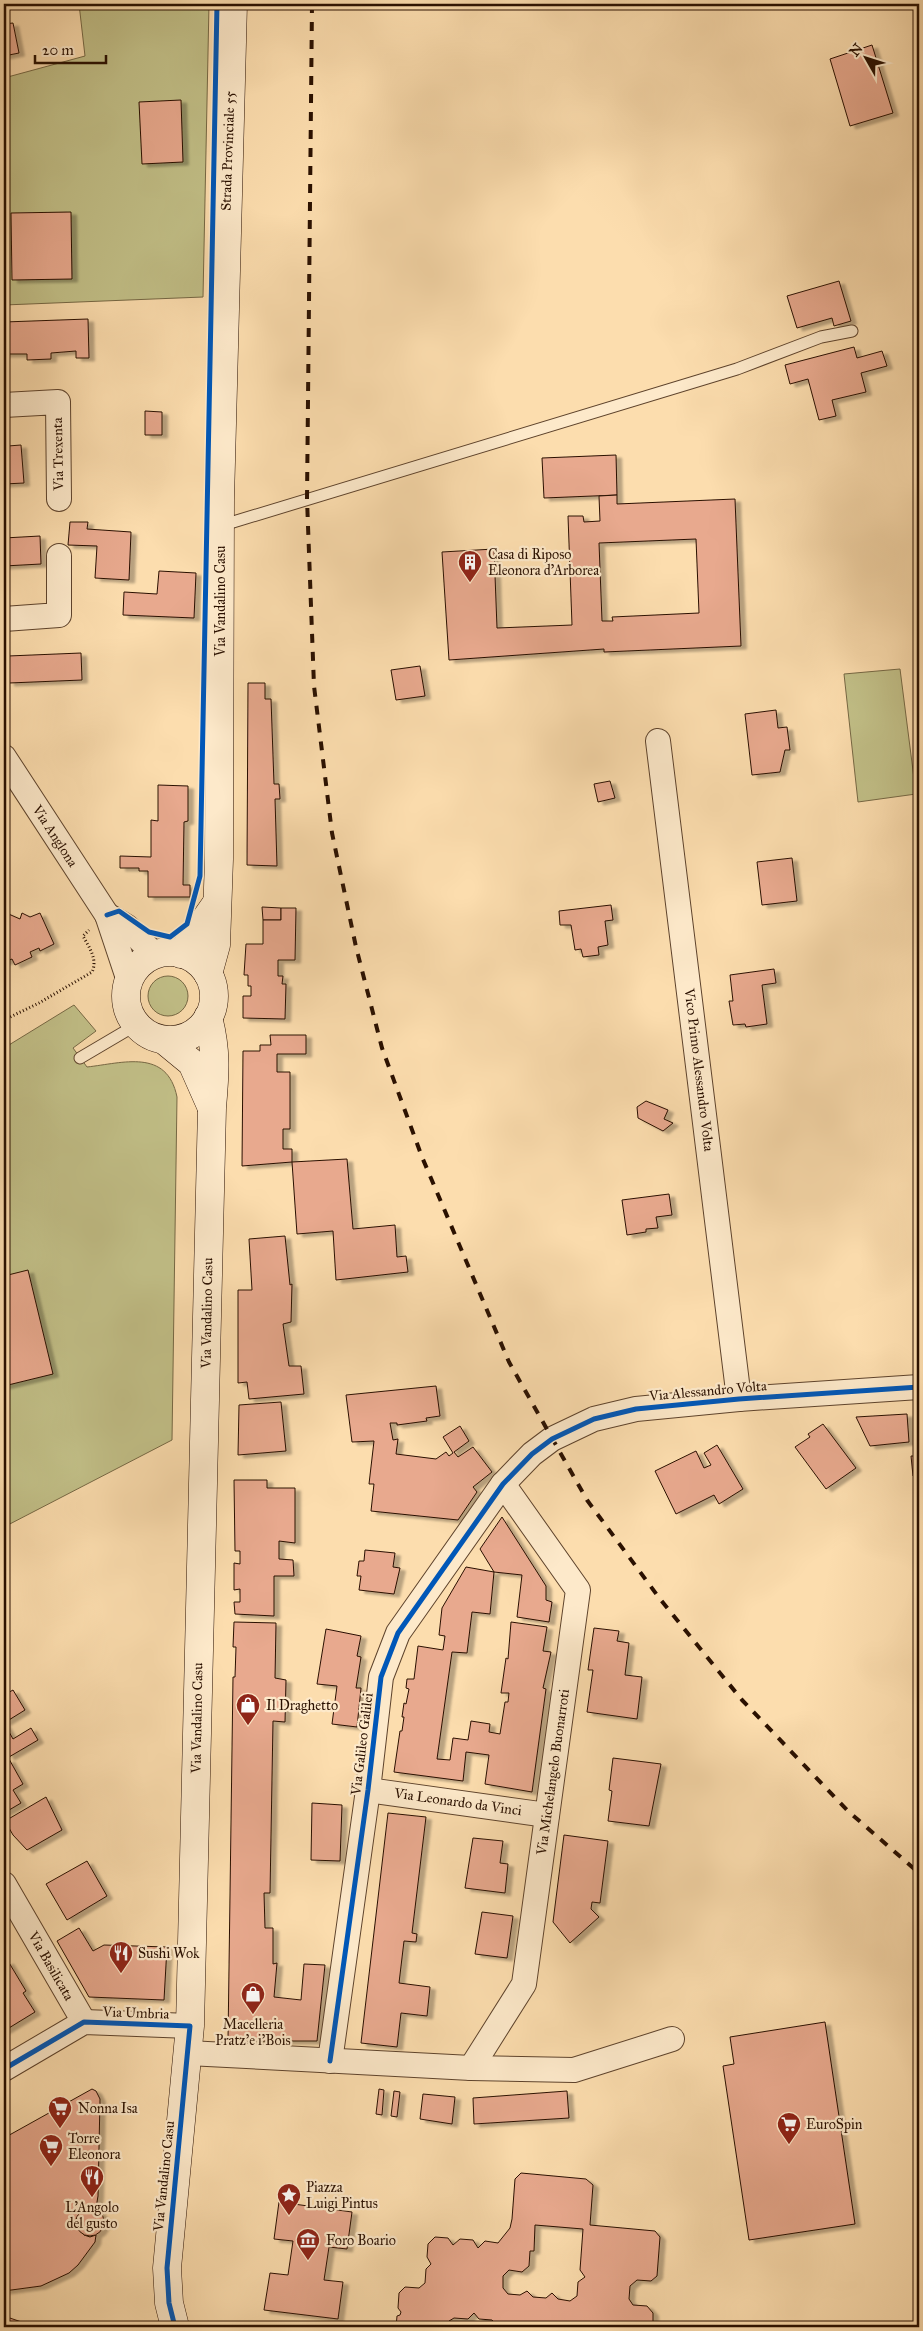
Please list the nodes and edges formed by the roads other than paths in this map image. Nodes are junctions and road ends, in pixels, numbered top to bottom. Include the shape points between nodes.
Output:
1 (233, 4) edge
2 (224, 298) joint
3 (852, 331) dead end
4 (4, 405) edge
5 (59, 499) dead end
6 (220, 526) junction
7 (59, 556) dead end
8 (4, 619) edge
9 (658, 741) dead end
10 (4, 757) edge
11 (216, 904) junction
12 (107, 915) junction
13 (168, 954) junction
14 (208, 974) junction
15 (129, 981) junction
16 (208, 1017) junction
17 (136, 1024) junction
18 (164, 1040) junction
19 (80, 1058) dead end
20 (212, 1108) junction
21 (919, 1387) edge
22 (739, 1399) junction
23 (510, 1477) junction
24 (368, 1790) junction
25 (547, 1815) junction
26 (4, 1884) edge
27 (84, 2022) junction
28 (190, 2026) junction
29 (672, 2038) dead end
30 (188, 2053) junction
31 (330, 2061) junction
32 (471, 2068) junction
33 (4, 2069) edge
34 (175, 2327) edge

1 - 2 main road, Strada Provinciale 55
2 - 6 main road, Via Vandalino Casu
3 - 6 lane via 821,337 737,369
4 - 5 street, Via Trexenta via 58,402
6 - 11 main road, Via Vandalino Casu via 219,859
7 - 8 street via 59,615
9 - 22 street, Vico Primo Alessandro Volta
10 - 12 street, Via Anglona
11 - 13 main road
11 - 14 main road, Via Vandalino Casu via 216,945
12 - 13 street, Via Anglona
12 - 15 street, Via Anglona
13 - 14 main road via 198,962
13 - 15 main road via 142,962
14 - 16 main road via 214,1003
15 - 17 main road via 128,1013
16 - 18 main road via 199,1029 186,1037
16 - 20 main road, Via Vandalino Casu via 215,1042 216,1062
17 - 18 main road via 146,1034
17 - 19 lane
18 - 20 main road, Via Vandalino Casu via 192,1063
20 - 28 main road, Via Vandalino Casu
21 - 22 street, Via Alessandro Volta
22 - 23 street, Via Alessandro Volta via 636,1409 594,1419 552,1439
23 - 24 street, Via Galileo Galilei via 398,1633 381,1677
23 - 25 street, Via Michelangelo Buonarroti via 578,1590
24 - 25 street, Via Leonardo da Vinci
24 - 31 street, Via Galileo Galilei
25 - 32 street, Via Michelangelo Buonarroti via 524,1984
26 - 27 street, Via Basilicata
27 - 28 street, Via Umbria
27 - 33 street, Via Umbria
28 - 30 main road, Via Vandalino Casu
29 - 32 street via 574,2070
30 - 31 street
30 - 34 main road, Via Vandalino Casu via 167,2268 169,2303
31 - 32 street

